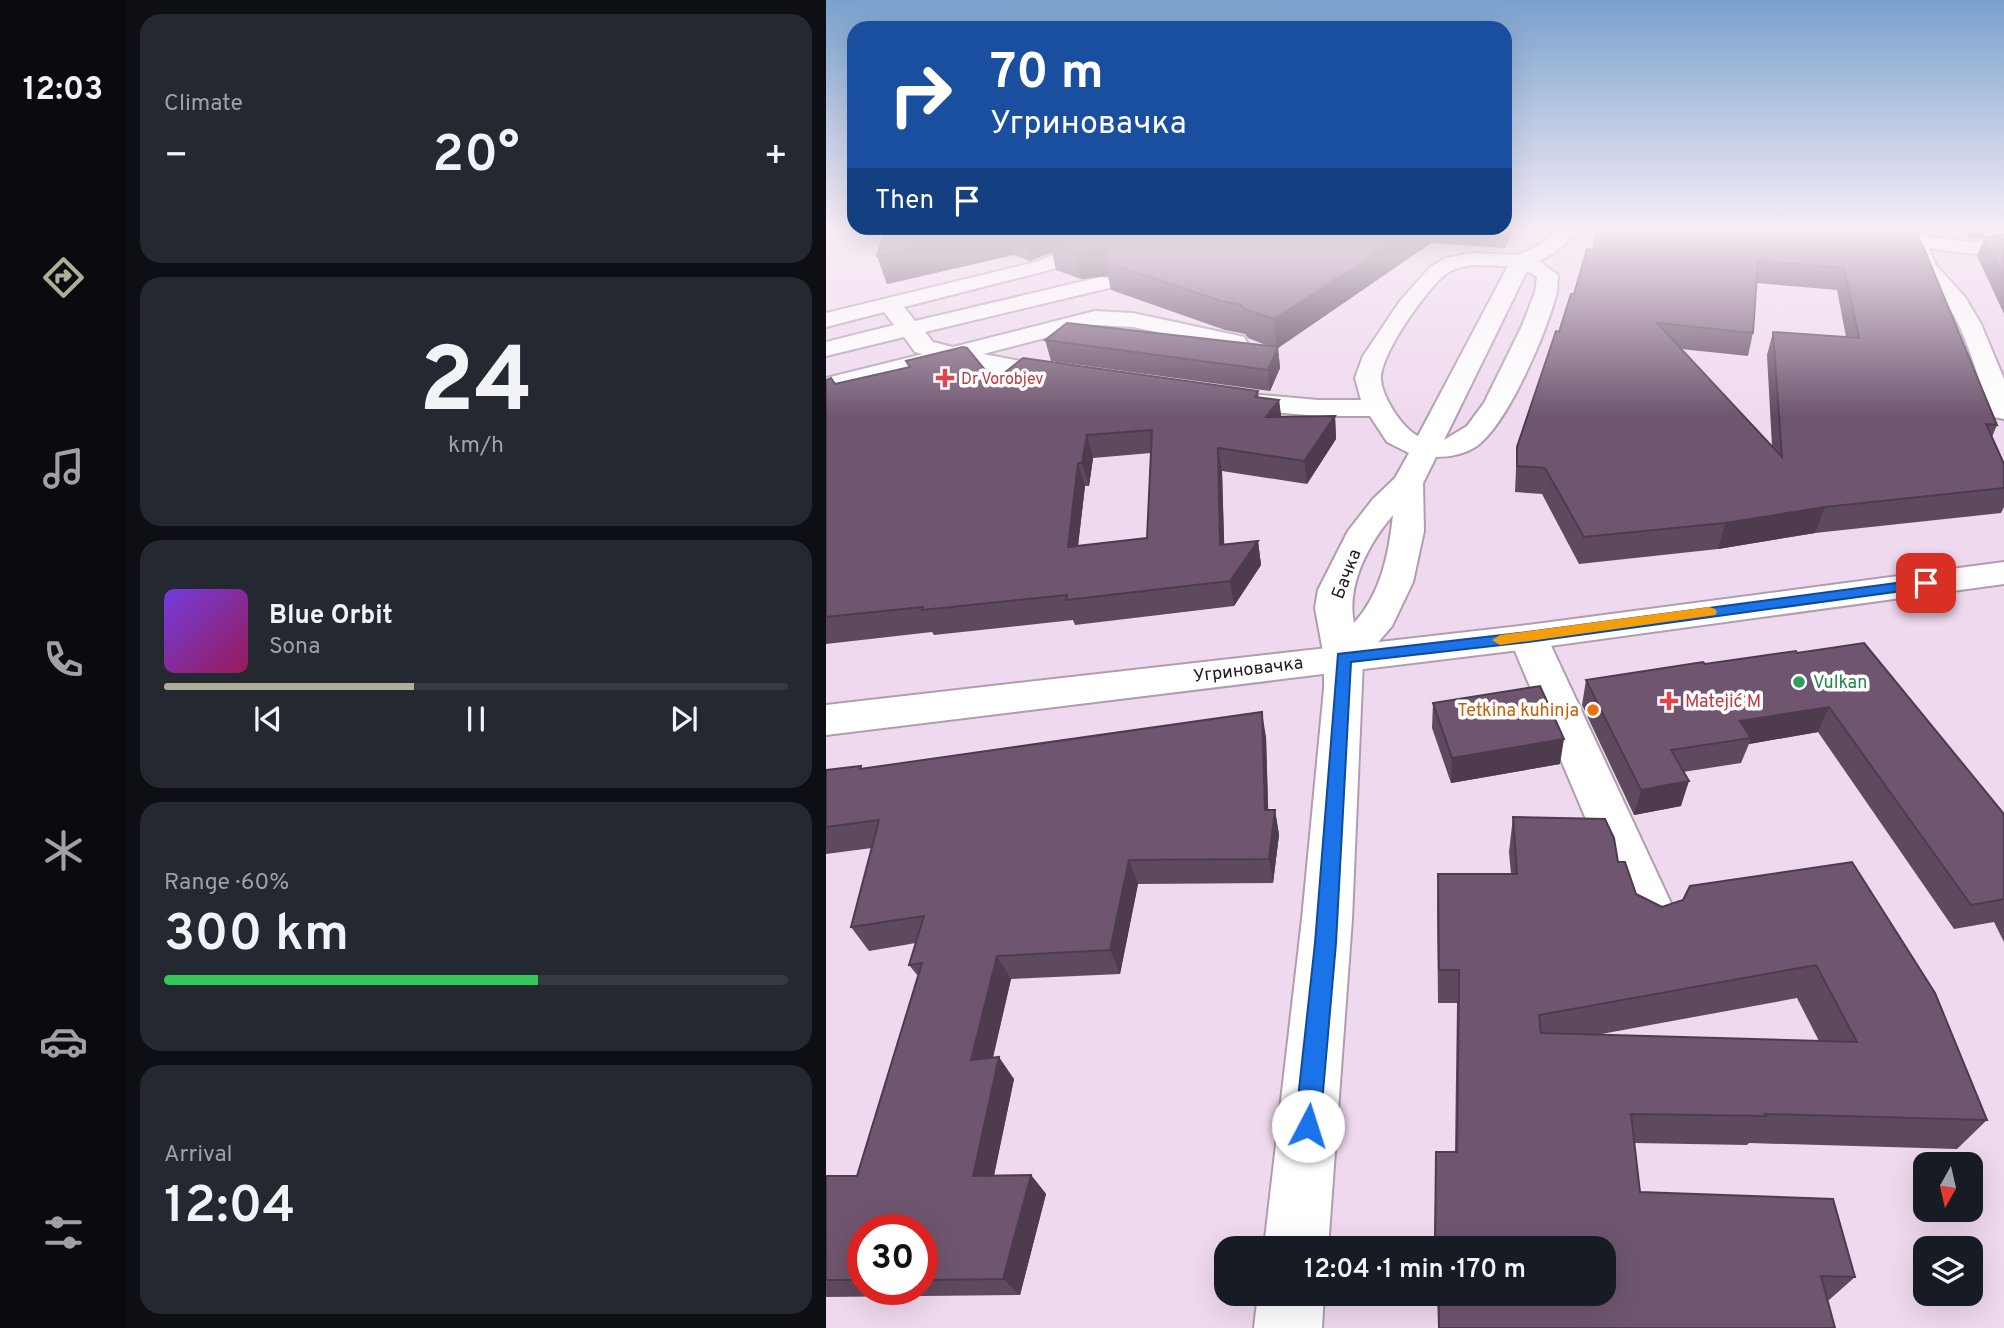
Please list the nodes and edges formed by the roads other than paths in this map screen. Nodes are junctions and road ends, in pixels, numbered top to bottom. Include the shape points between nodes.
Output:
1 (940, 293) edge
2 (1060, 293) edge
3 (1419, 293) edge
4 (1505, 293) edge
5 (1546, 293) edge
6 (1949, 293) edge
7 (891, 306) junction
8 (826, 320) edge
9 (908, 330) junction
10 (1234, 342) edge
11 (826, 349) edge
12 (950, 355) junction
13 (1081, 378) edge
14 (826, 386) edge
15 (1200, 396) edge
16 (1380, 408) junction
17 (2004, 411) edge
18 (1427, 449) junction
19 (1408, 483) junction
20 (2004, 573) edge
21 (1528, 637) junction
22 (1343, 658) junction
23 (826, 720) edge
24 (1652, 916) edge
25 (1297, 1236) edge
26 (1290, 1306) edge
27 (1288, 1328) edge

1 - 7 street
2 - 9 street
3 - 16 street via 1368,370 1367,380
4 - 18 street, Бачка
5 - 18 street via 1493,410 1463,444 1454,449
6 - 17 street via 1966,319
7 - 8 street
7 - 9 street
9 - 11 street
9 - 12 street via 924,347
10 - 12 street via 1108,318
12 - 13 street
12 - 14 street
15 - 16 street via 1292,407
16 - 18 street via 1398,438
18 - 19 street, Бачка
19 - 22 street via 1409,531 1392,590 1382,612
19 - 22 street, Бачка via 1384,502 1366,525 1336,591 1332,612
20 - 21 street, Угриновачка
21 - 22 street, Угриновачка
21 - 24 street
22 - 23 street, Угриновачка
22 - 25 street, Бачка via 1325,943
26 - 27 street

